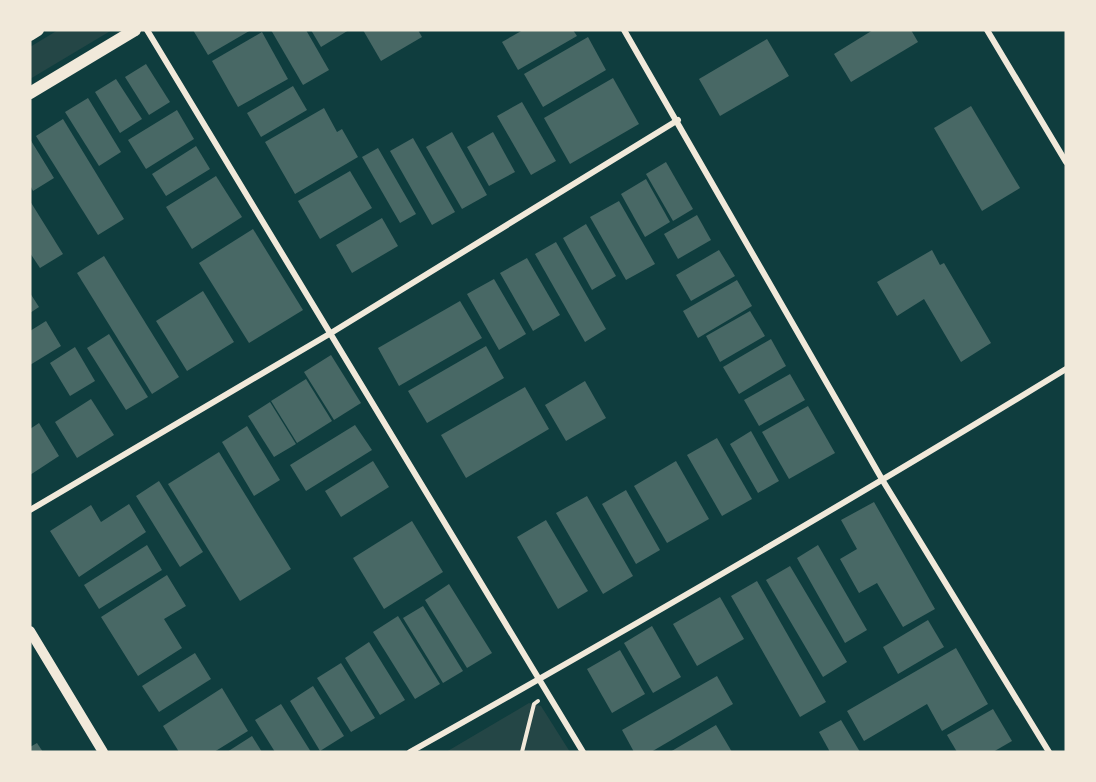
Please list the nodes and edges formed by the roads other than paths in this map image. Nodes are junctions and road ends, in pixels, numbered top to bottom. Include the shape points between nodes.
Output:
1 (38, 30) edge
2 (135, 30) edge
3 (147, 30) edge
4 (624, 30) edge
5 (987, 30) edge
6 (30, 34) edge
7 (30, 93) edge
8 (678, 120) junction
9 (1066, 162) edge
10 (331, 333) junction
11 (1066, 369) edge
12 (883, 481) junction
13 (30, 510) edge
14 (30, 631) edge
15 (540, 679) junction
16 (103, 752) edge
17 (410, 752) edge
18 (583, 752) edge
19 (1049, 752) edge

1 - 6 main road
2 - 7 main road
3 - 10 street
4 - 8 street
5 - 9 street
8 - 10 street
8 - 12 street
10 - 13 street
10 - 15 street
11 - 12 street
12 - 15 street
12 - 19 street
14 - 16 street
15 - 17 street
15 - 18 street

